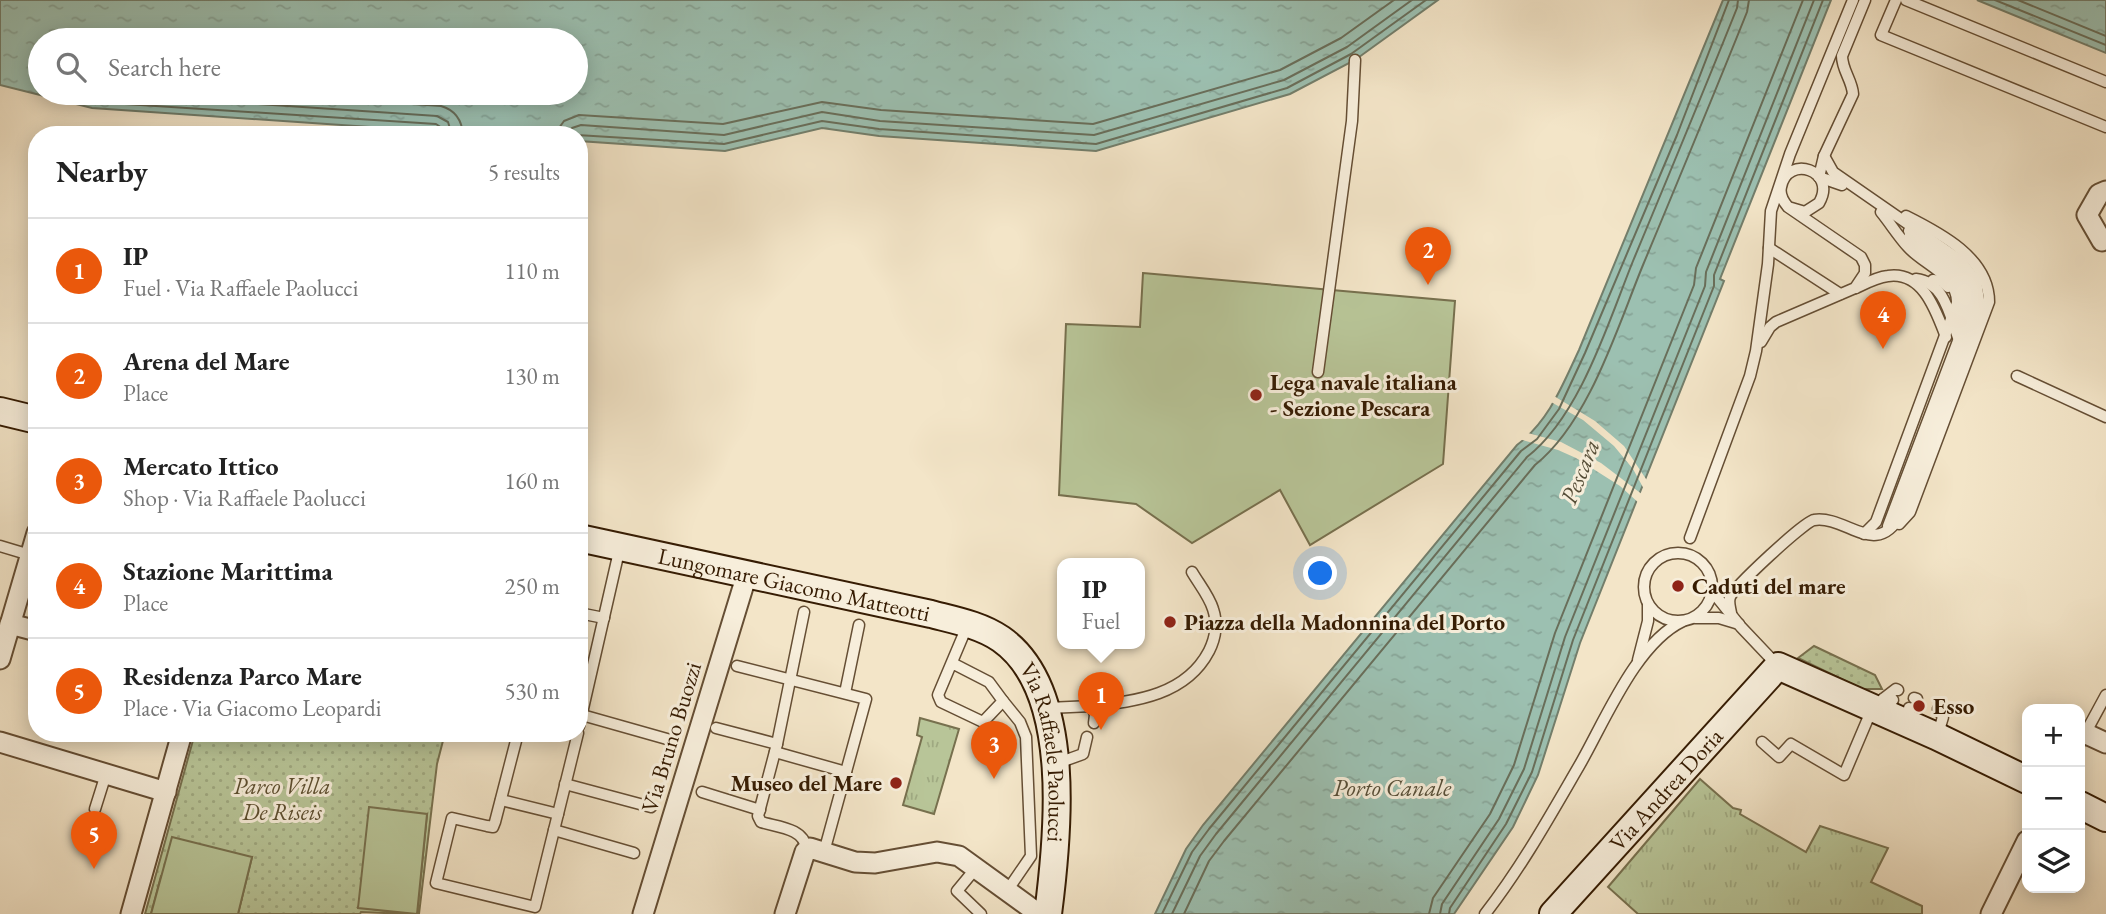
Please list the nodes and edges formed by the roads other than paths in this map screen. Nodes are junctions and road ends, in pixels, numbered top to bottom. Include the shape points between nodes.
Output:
1 (1853, 0) edge
2 (1865, 0) edge
3 (1896, 0) edge
4 (1906, 0) edge
5 (1355, 60) dead end
6 (2106, 82) edge
7 (2106, 127) edge
8 (1824, 156) junction
9 (1819, 177) junction
10 (1781, 185) junction
11 (1842, 186) dead end
12 (2106, 191) edge
13 (1788, 207) junction
14 (1879, 208) junction
15 (2105, 241) edge
16 (1769, 248) junction
17 (1896, 276) junction
18 (1924, 279) junction
19 (1854, 288) junction
20 (1840, 294) junction
21 (1959, 328) junction
22 (1756, 351) junction
23 (1318, 372) dead end
24 (2017, 376) dead end
25 (0, 411) edge
26 (2106, 417) edge
27 (28, 418) edge
28 (1875, 534) junction
29 (1690, 537) dead end
30 (588, 540) edge
31 (0, 546) edge
32 (620, 547) junction
33 (28, 554) edge
34 (28, 562) edge
35 (1192, 572) dead end
36 (747, 574) junction
37 (1712, 591) junction
38 (1648, 604) junction
39 (804, 612) dead end
40 (1731, 612) junction
41 (588, 614) edge
42 (604, 618) junction
43 (1688, 619) junction
44 (10, 624) junction
45 (968, 624) junction
46 (1739, 624) junction
47 (859, 625) dead end
48 (28, 629) edge
49 (0, 659) edge
50 (952, 663) junction
51 (1637, 664) junction
52 (737, 666) dead end
53 (1778, 666) junction
54 (792, 681) junction
55 (588, 687) edge
56 (845, 693) junction
57 (2106, 695) edge
58 (1003, 701) junction
59 (1885, 701) junction
60 (1045, 708) junction
61 (1938, 709) dead end
62 (588, 723) edge
63 (1936, 727) junction
64 (716, 728) dead end
65 (2085, 731) edge
66 (2085, 737) edge
67 (1091, 738) dead end
68 (674, 741) dead end
69 (0, 742) edge
70 (180, 742) edge
71 (516, 742) edge
72 (576, 742) edge
73 (1762, 742) dead end
74 (2106, 743) edge
75 (776, 748) junction
76 (1056, 763) junction
77 (846, 772) junction
78 (106, 774) junction
79 (2022, 777) edge
80 (565, 783) junction
81 (166, 792) junction
82 (702, 792) dead end
83 (501, 800) junction
84 (651, 807) dead end
85 (2085, 808) edge
86 (95, 809) dead end
87 (760, 810) junction
88 (558, 814) junction
89 (2106, 818) edge
90 (554, 830) junction
91 (815, 850) junction
92 (2022, 851) edge
93 (634, 853) dead end
94 (976, 868) junction
95 (1007, 891) junction
96 (131, 914) edge
97 (643, 914) edge
98 (785, 914) edge
99 (981, 914) edge
100 (1039, 914) edge
101 (1048, 914) edge
102 (1485, 914) edge
103 (1553, 914) edge
104 (1991, 914) edge

1 - 10 lane
2 - 8 lane via 1842,56 1853,94
3 - 7 lane via 1881,35
4 - 6 lane
5 - 23 lane via 1352,121
8 - 9 lane
8 - 14 lane via 1833,172
9 - 10 lane via 1801,169 1788,174
9 - 11 lane
9 - 13 lane via 1824,193 1815,208 1805,212
10 - 13 lane
10 - 16 lane via 1772,211
12 - 15 street via 2099,194 2087,215
13 - 19 lane via 1861,257 1865,273
14 - 21 lane via 1916,256 1951,282 1957,296
14 - 21 lane via 1964,276 1972,297
14 - 21 lane via 1952,253 1972,274 1980,301
16 - 20 lane
16 - 22 lane
17 - 18 lane
17 - 19 lane
17 - 21 lane via 1923,290
18 - 21 lane
18 - 21 lane via 1948,294
19 - 20 lane
20 - 22 lane via 1776,322
21 - 28 lane via 1876,522
21 - 28 lane via 1894,512 1888,525
21 - 28 lane via 1910,512 1901,522
22 - 29 lane
24 - 26 lane
25 - 27 street
28 - 40 lane via 1811,520 1733,592 1728,601
30 - 32 street, Lungomare Giacomo Matteotti
31 - 33 lane
32 - 36 street, Lungomare Giacomo Matteotti
32 - 42 lane
34 - 44 street
35 - 60 lane via 1215,617 1214,639 1192,674 1165,692 1118,703 1096,718
36 - 45 street, Lungomare Giacomo Matteotti
36 - 97 street, Via Bruno Buozzi
37 - 38 lane via 1711,576 1703,564 1691,555 1673,552 1662,556 1647,572 1643,582
37 - 40 lane
37 - 43 lane via 1705,607
38 - 43 lane via 1663,618
38 - 51 lane
39 - 54 lane
40 - 46 lane
41 - 42 lane
42 - 55 lane
43 - 46 lane via 1719,618
43 - 51 lane via 1657,638
44 - 48 street
44 - 49 street
45 - 50 lane
45 - 60 street, Via Raffaele Paolucci via 999,638 1019,654
46 - 53 lane
47 - 56 lane
50 - 58 lane via 989,682
50 - 58 lane via 938,695 941,702 984,722
51 - 102 lane via 1514,874
52 - 54 lane, Via Bruno Buozzi
53 - 59 street
53 - 103 street, Via Andrea Doria via 1735,719
54 - 56 lane, Via Bruno Buozzi
54 - 75 lane
56 - 77 lane via 866,699
57 - 65 lane
58 - 95 lane via 1026,737 1031,856
59 - 63 street
59 - 73 lane via 1844,775 1791,744 1779,757
60 - 76 street, Via Raffaele Paolucci
61 - 63 lane via 1942,717
62 - 68 lane
63 - 79 street
64 - 75 lane, Via Bruno Buozzi
66 - 74 street
67 - 76 lane via 1083,754
69 - 78 street
70 - 81 street
71 - 83 lane
72 - 80 lane
75 - 77 lane, Via Bruno Buozzi
75 - 87 lane
76 - 101 street, Via Raffaele Paolucci
77 - 91 lane
78 - 81 street
78 - 86 lane
80 - 84 lane
80 - 88 lane
81 - 96 street
82 - 87 lane, Via Bruno Buozzi
83 - 88 lane
83 - 90 lane via 493,827 452,818 436,883 535,907
85 - 89 street
87 - 91 lane, Via Bruno Buozzi via 761,822 797,833
88 - 90 lane
90 - 93 lane
91 - 94 street via 875,863 937,852 959,856
91 - 98 street
92 - 104 street
94 - 95 street
94 - 99 lane via 957,891
95 - 100 street

